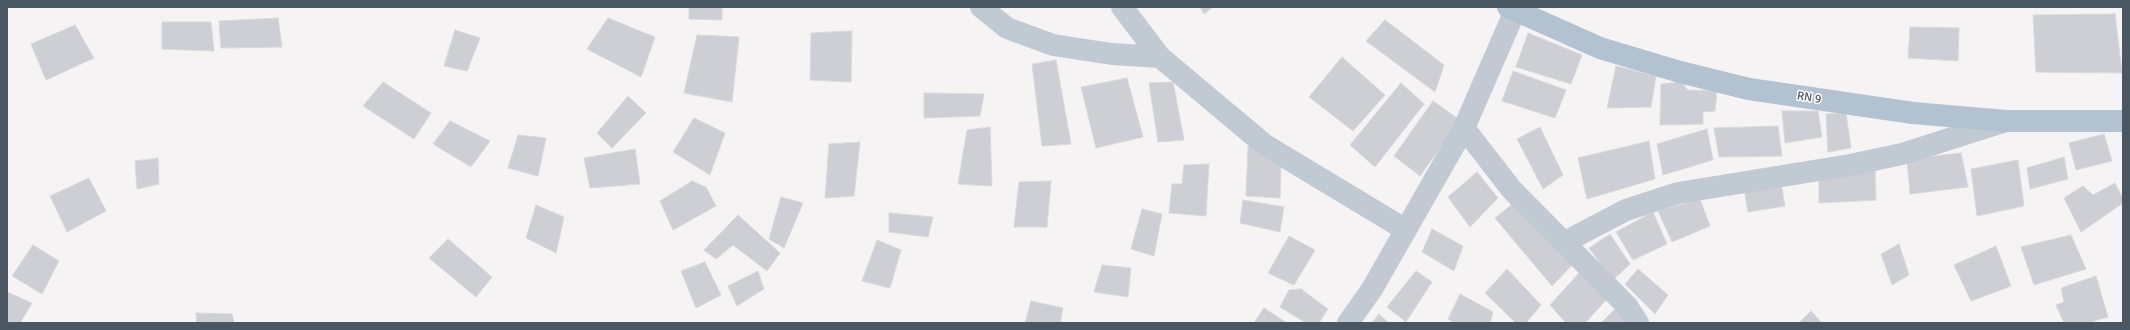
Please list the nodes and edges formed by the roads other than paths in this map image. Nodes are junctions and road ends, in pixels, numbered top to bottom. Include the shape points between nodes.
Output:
1 (981, 7) edge
2 (1122, 7) edge
3 (1511, 9) edge
4 (1160, 57) junction
5 (2006, 121) junction
6 (2123, 121) edge
7 (1464, 128) junction
8 (1406, 230) junction
9 (1563, 243) junction
10 (1348, 323) edge
11 (1638, 323) edge

1 - 4 street via 1007,28 1054,45 1112,54
2 - 4 street
3 - 5 main road, RN 9 / RN 9 via 1600,48 1749,89 1913,113
3 - 7 street
4 - 8 street via 1265,145
5 - 6 main road, RN 9 / RN 9
5 - 9 street via 1902,154 1678,193 1626,210
7 - 8 street
7 - 9 street via 1512,190
8 - 10 street via 1372,289
9 - 11 street via 1627,306

